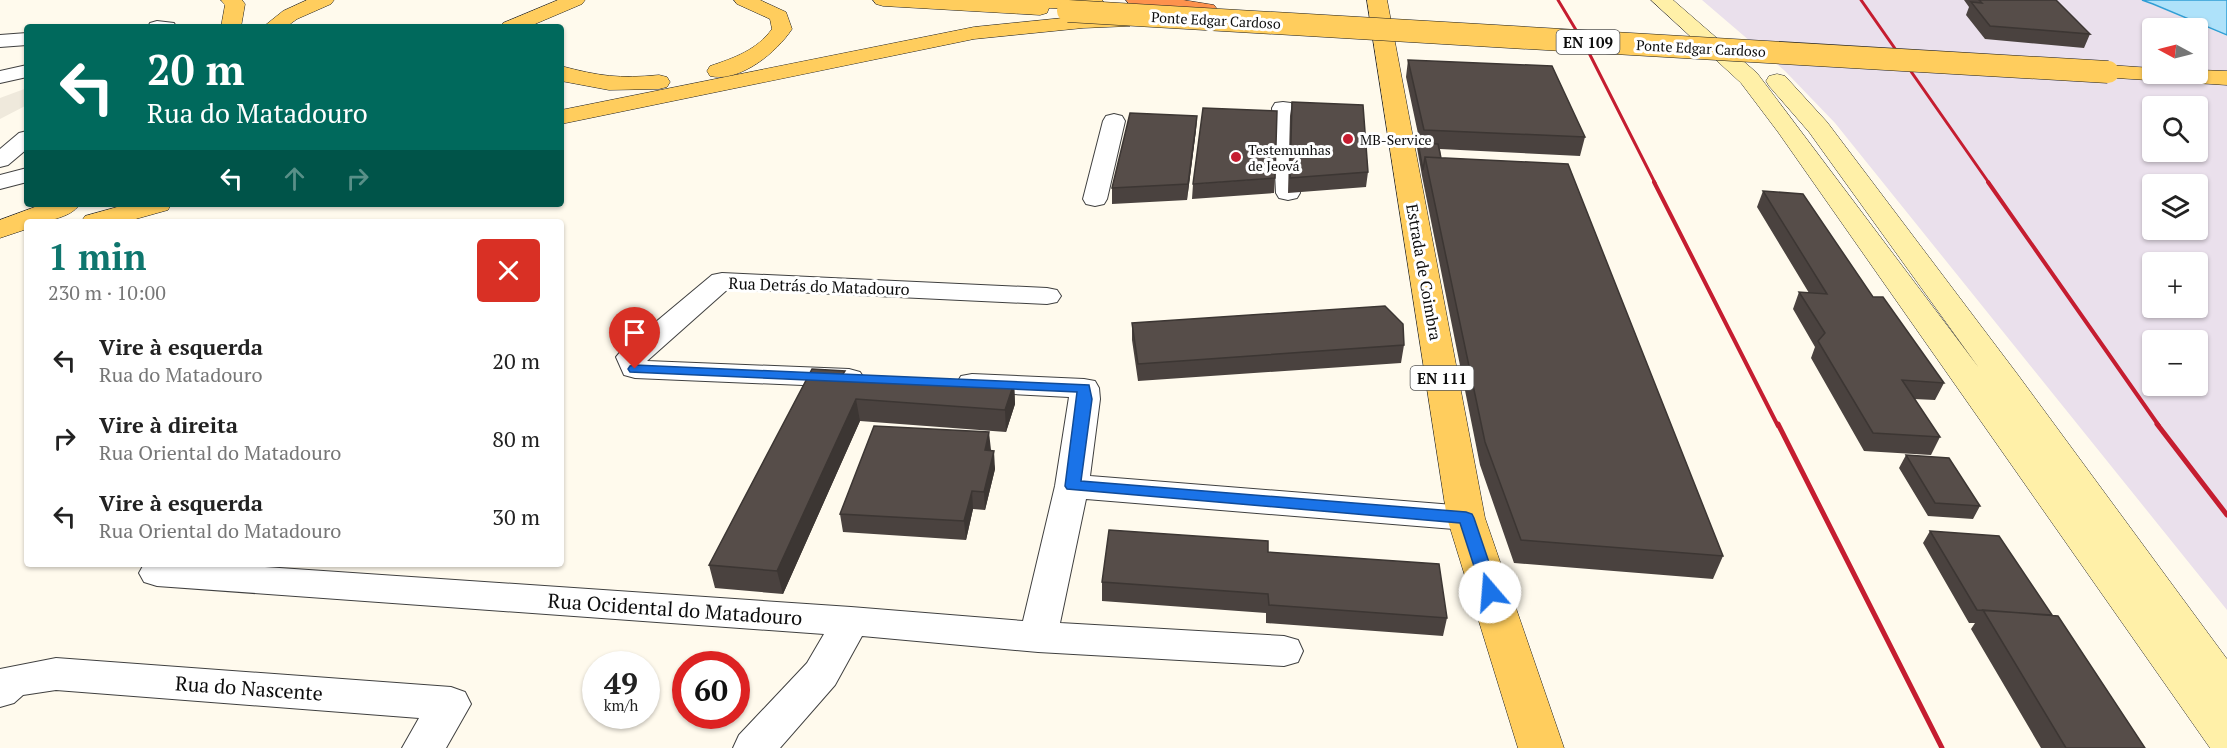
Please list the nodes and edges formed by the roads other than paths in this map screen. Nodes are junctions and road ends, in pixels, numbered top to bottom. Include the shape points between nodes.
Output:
1 (231, 0) edge
2 (324, 0) edge
3 (744, 0) edge
4 (883, 0) edge
5 (1018, 0) edge
6 (1136, 0) edge
7 (1377, 0) edge
8 (1662, 0) edge
9 (1685, 0) edge
10 (584, 1) edge
11 (1070, 7) junction
12 (1208, 15) junction
13 (232, 24) edge
14 (277, 24) edge
15 (527, 24) edge
16 (567, 24) dead end
17 (24, 39) edge
18 (0, 41) edge
19 (2142, 62) edge
20 (2208, 65) edge
21 (2227, 66) edge
22 (24, 72) edge
23 (564, 74) edge
24 (0, 77) edge
25 (2227, 78) edge
26 (1283, 108) dead end
27 (564, 116) edge
28 (1114, 121) dead end
29 (1802, 127) junction
30 (24, 140) edge
31 (24, 157) edge
32 (1, 158) edge
33 (24, 176) edge
34 (0, 182) edge
35 (1288, 194) edge
36 (1095, 199) dead end
37 (40, 207) edge
38 (59, 207) edge
39 (95, 207) edge
40 (148, 207) edge
41 (24, 219) edge
42 (25, 219) edge
43 (65, 219) edge
44 (106, 219) edge
45 (0, 228) edge
46 (24, 236) edge
47 (24, 242) edge
48 (0, 247) edge
49 (1047, 296) dead end
50 (871, 379) edge
51 (942, 382) edge
52 (1072, 486) junction
53 (1466, 518) junction
54 (157, 573) dead end
55 (851, 621) junction
56 (1038, 637) junction
57 (1284, 651) dead end
58 (0, 691) edge
59 (2227, 693) edge
60 (2227, 736) edge
61 (423, 748) edge
62 (754, 748) edge
63 (1541, 748) edge

1 - 13 main road via 235,4
2 - 14 main road
3 - 23 main road via 779,16 782,29 773,44 752,59 679,81 597,82
4 - 11 main road, EN 109
5 - 11 main road, EN 109
6 - 12 highway
7 - 53 main road, Estrada de Coimbra / EN 111
8 - 29 main road
9 - 29 main road via 1777,81
10 - 15 main road
10 - 16 main road
11 - 12 main road, Ponte Edgar Cardoso / EN 109, bridge
12 - 19 main road, Ponte Edgar Cardoso / EN 109
12 - 25 main road, Ponte Edgar Cardoso / EN 109, bridge
12 - 27 main road, bridge via 974,33
17 - 18 street
20 - 21 main road
22 - 24 street
26 - 35 street
28 - 36 street
29 - 59 main road via 2006,382
29 - 60 main road
30 - 32 street
31 - 32 street
33 - 34 street
37 - 45 main road
38 - 42 main road
39 - 43 main road
40 - 44 main road
41 - 45 main road
46 - 48 main road
47 - 48 main road
49 - 50 street, Rua Detrás do Matadouro via 722,281 631,357 635,369
51 - 52 street via 1084,388
52 - 53 street
52 - 56 street
53 - 63 main road, Estrada de Coimbra / EN 111
54 - 55 street, Rua Ocidental do Matadouro
55 - 56 street, Rua Ocidental do Matadouro
55 - 62 street via 821,674
56 - 57 street, Rua Ocidental do Matadouro
58 - 61 street, Rua do Nascente via 12,681 56,674 451,704

